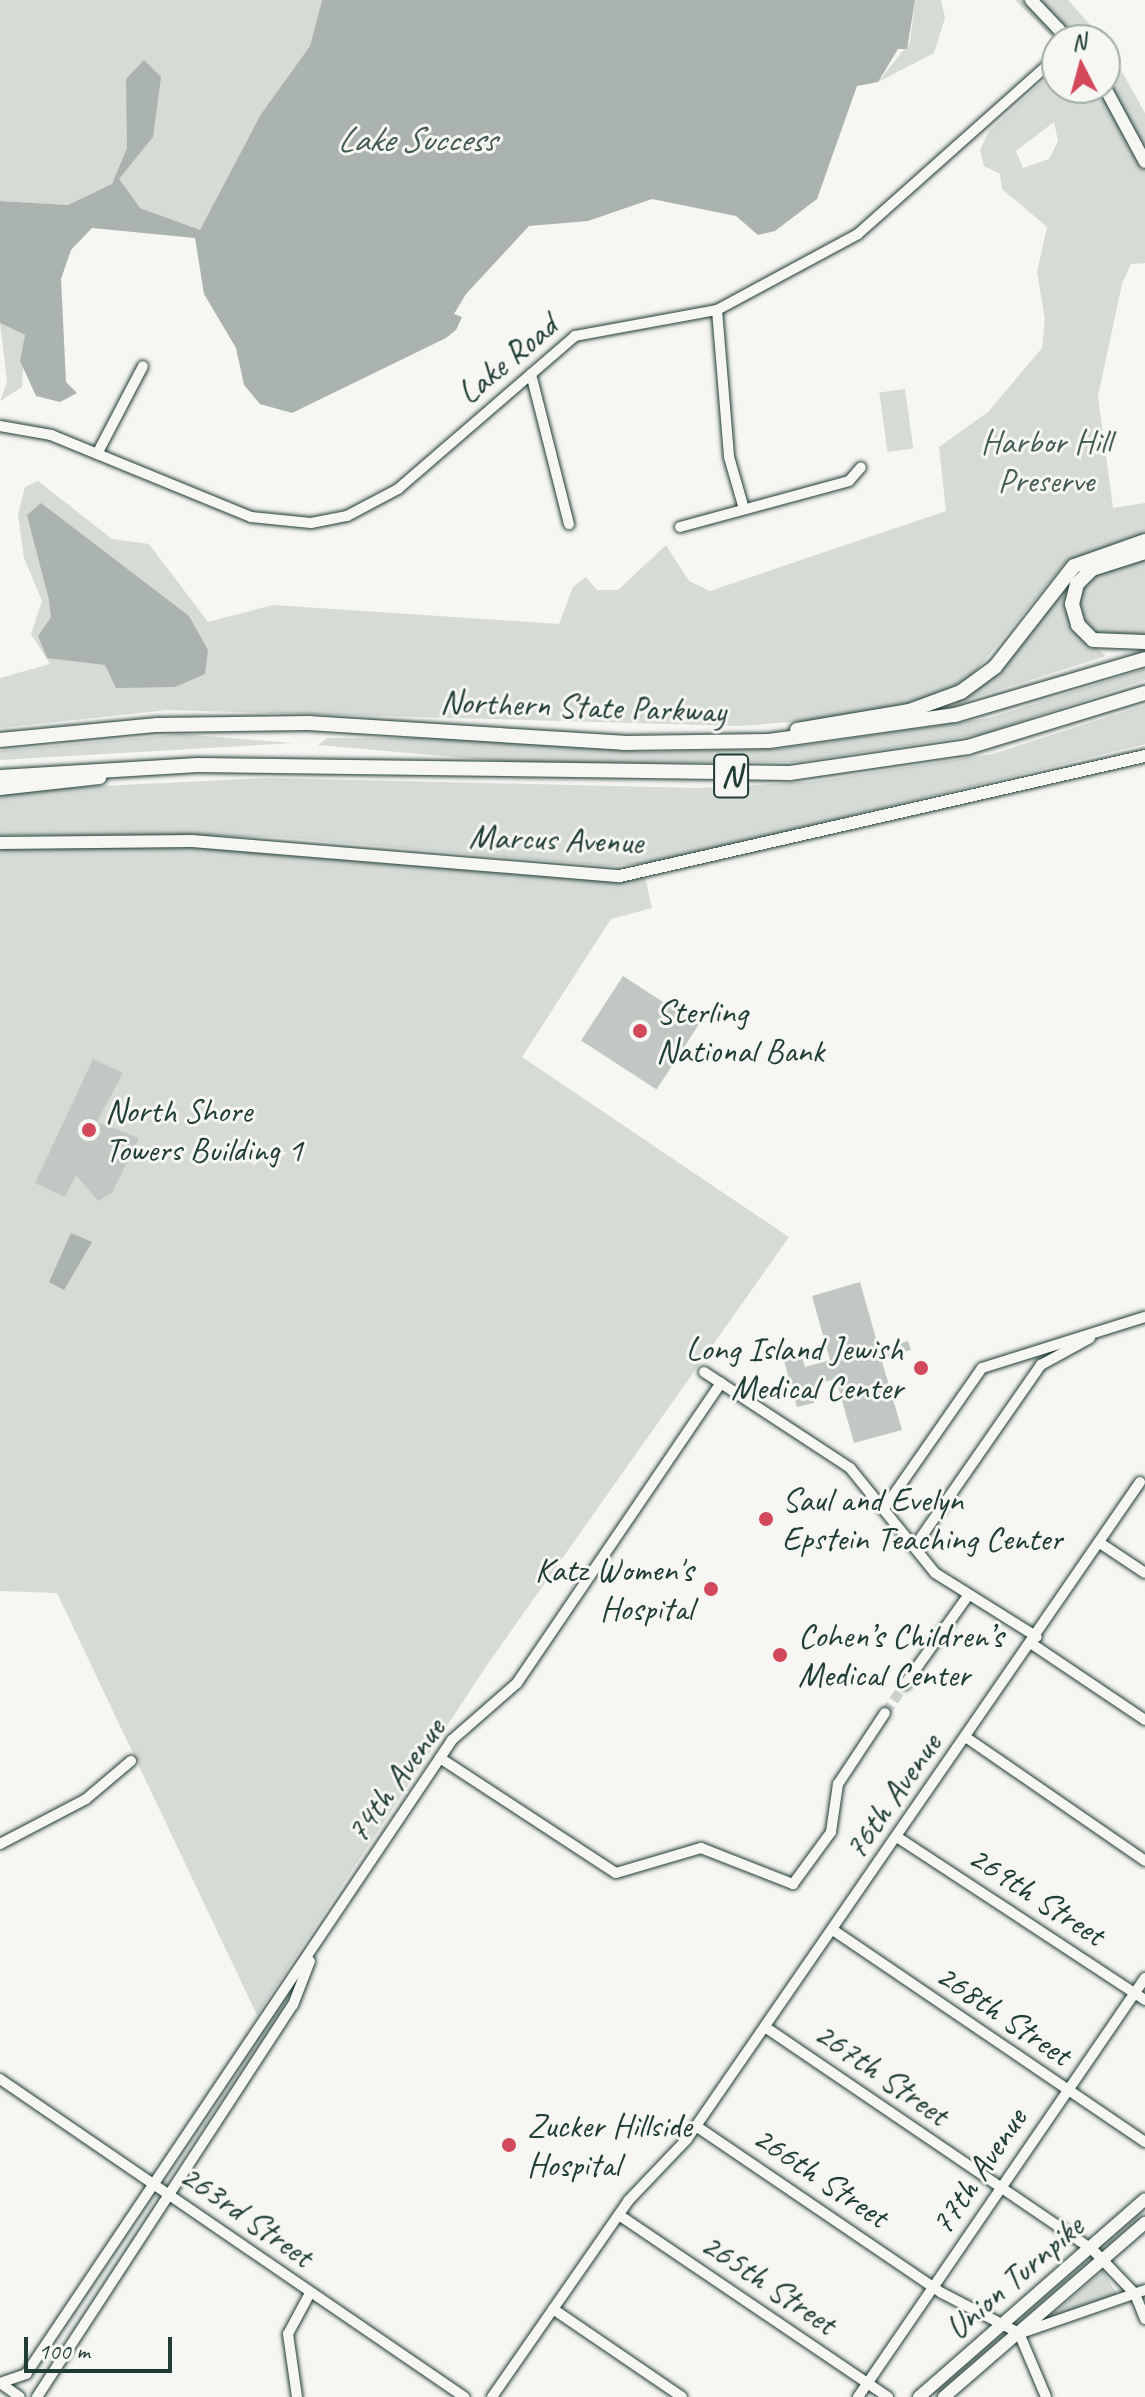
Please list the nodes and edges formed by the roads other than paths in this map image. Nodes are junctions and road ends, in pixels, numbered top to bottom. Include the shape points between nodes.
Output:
1 (1031, 0) edge
2 (1054, 24) edge
3 (1041, 71) edge
4 (1114, 104) edge
5 (1145, 162) edge
6 (717, 310) junction
7 (143, 366) dead end
8 (531, 374) junction
9 (0, 426) edge
10 (97, 454) junction
11 (861, 467) dead end
12 (744, 509) junction
13 (569, 524) dead end
14 (680, 527) dead end
15 (1145, 541) edge
16 (1145, 552) edge
17 (1145, 642) edge
18 (1145, 659) edge
19 (1145, 693) edge
20 (4, 740) edge
21 (733, 743) junction
22 (1145, 756) edge
23 (162, 766) junction
24 (0, 777) edge
25 (0, 788) edge
26 (0, 843) edge
27 (1145, 1317) edge
28 (1109, 1328) junction
29 (704, 1372) dead end
30 (721, 1383) junction
31 (1140, 1482) dead end
32 (885, 1507) junction
33 (1100, 1543) junction
34 (915, 1546) junction
35 (1145, 1573) edge
36 (967, 1597) junction
37 (1034, 1640) junction
38 (905, 1684) tunnel mouth
39 (885, 1713) tunnel mouth
40 (1145, 1720) edge
41 (967, 1738) junction
42 (440, 1758) junction
43 (131, 1761) dead end
44 (897, 1837) junction
45 (0, 1844) edge
46 (1145, 1861) edge
47 (833, 1930) junction
48 (317, 1944) junction
49 (1145, 1978) edge
50 (1135, 1993) junction
51 (1145, 2000) edge
52 (765, 2027) junction
53 (0, 2079) edge
54 (1067, 2091) junction
55 (696, 2126) junction
56 (1145, 2142) edge
57 (153, 2184) junction
58 (1000, 2189) junction
59 (168, 2195) junction
60 (1145, 2199) edge
61 (619, 2215) junction
62 (1145, 2223) edge
63 (1092, 2249) junction
64 (1104, 2258) junction
65 (933, 2287) junction
66 (1140, 2292) edge
67 (310, 2293) junction
68 (553, 2309) junction
69 (1145, 2319) edge
70 (997, 2328) junction
71 (1019, 2333) junction
72 (0, 2383) edge
73 (867, 2383) junction
74 (20, 2397) edge
75 (37, 2397) edge
76 (297, 2397) edge
77 (464, 2397) edge
78 (492, 2397) edge
79 (682, 2397) edge
80 (858, 2397) edge
81 (888, 2397) edge
82 (919, 2397) edge
83 (944, 2397) edge
84 (1046, 2397) edge

1 - 2 main road
3 - 6 street, Lake Road via 858,234
4 - 5 main road
6 - 8 street, Lake Road via 592,329
6 - 12 street via 729,457
7 - 10 street
8 - 10 street, Lake Road via 398,489 331,520 251,517
8 - 13 street
9 - 10 street, Lake Road
11 - 12 street via 849,481
12 - 14 street
15 - 21 highway via 1074,566 995,667 961,692 909,711
16 - 17 highway via 1092,569 1077,584 1072,604 1078,625 1093,640
18 - 21 highway, Northern State Parkway / N via 945,717
19 - 23 highway, Northern State Parkway / N via 968,747 790,773
20 - 21 highway, Northern State Parkway / N via 308,723
22 - 26 main road, Marcus Avenue via 620,876 192,841
23 - 24 highway, Northern State Parkway / N
23 - 25 highway
27 - 28 street
28 - 32 street via 982,1368
28 - 34 street via 1041,1365
29 - 30 street
30 - 32 street via 850,1468
30 - 42 street, 74th Avenue via 517,1683
31 - 33 street, 76th Avenue
32 - 34 street
33 - 35 street
33 - 37 street, 76th Avenue
34 - 36 street
36 - 37 street
36 - 38 street
37 - 40 street
37 - 41 street, 76th Avenue
39 - 42 street via 838,1784 831,1832 793,1884 701,1848 616,1873
41 - 44 street, 76th Avenue
41 - 46 street
42 - 48 street, 74th Avenue
43 - 45 street via 86,1799
44 - 47 street, 76th Avenue
44 - 50 street, 269th Street
47 - 52 street, 76th Avenue
47 - 54 street, 268th Street
48 - 57 street, 74th Avenue
48 - 59 street, 74th Avenue via 293,2005
49 - 50 street, 77th Avenue
50 - 51 street, 269th Street
50 - 54 street, 77th Avenue
52 - 55 street, 76th Avenue
52 - 58 street, 267th Street
53 - 57 street, 263rd Street
54 - 56 street, 268th Street
54 - 58 street, 77th Avenue
55 - 61 street, 76th Avenue
55 - 65 street, 266th Street
57 - 59 street, 263rd Street
57 - 72 street, 74th Avenue via 26,2374
58 - 63 street, 267th Street
58 - 65 street, 77th Avenue
59 - 67 street, 263rd Street
59 - 75 street, 74th Avenue
60 - 63 main road, Union Turnpike
61 - 68 street
61 - 73 street, 265th Street
62 - 64 main road, Union Turnpike
63 - 64 street, 267th Street
63 - 70 main road, Union Turnpike
64 - 66 street, 267th Street
64 - 71 main road, Union Turnpike
65 - 70 street, 266th Street
65 - 73 street, 77th Avenue
66 - 69 street, 267th Street
66 - 71 street
67 - 76 street via 288,2334
67 - 77 street, 263rd Street
68 - 78 street
68 - 79 street
70 - 71 street, 266th Street
70 - 82 main road, Union Turnpike
71 - 83 main road, Union Turnpike
71 - 84 street
72 - 74 street
73 - 80 street, 77th Avenue
73 - 81 street, 265th Street

